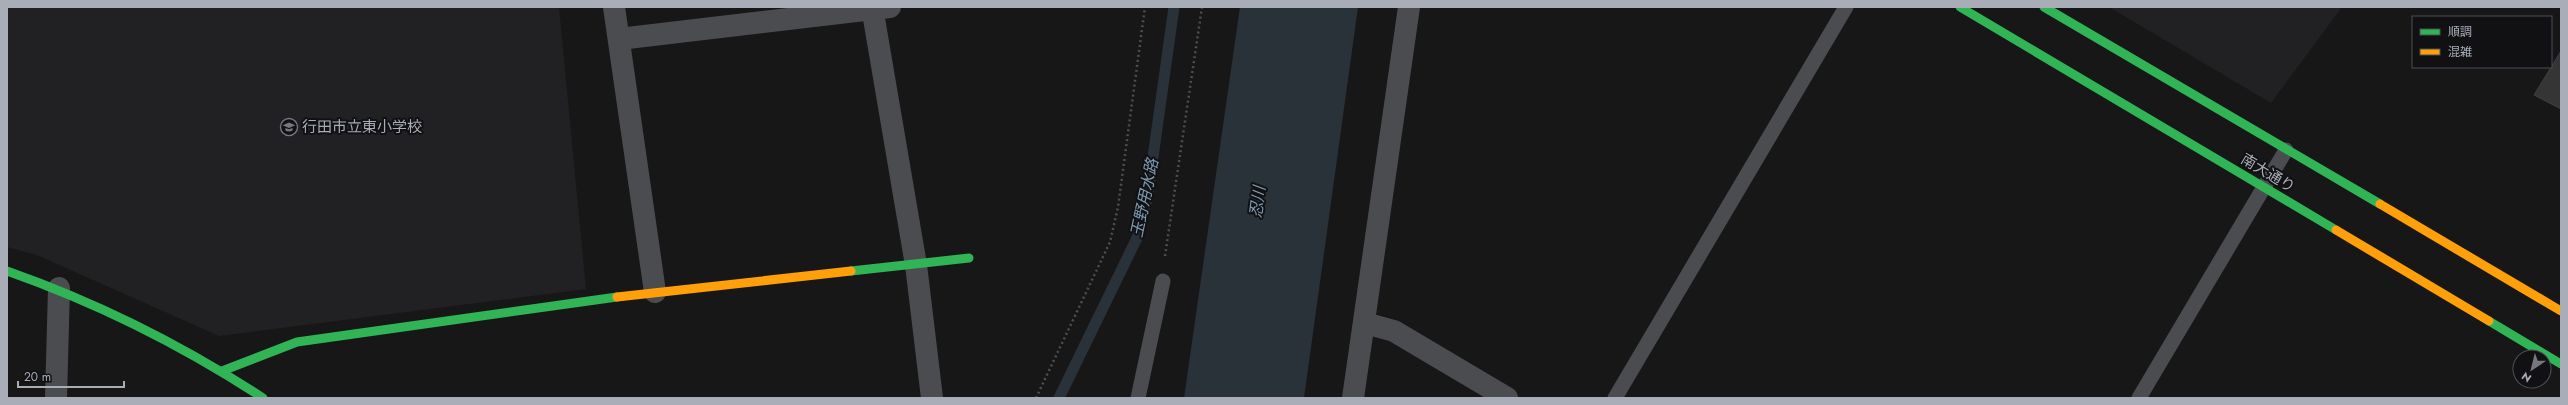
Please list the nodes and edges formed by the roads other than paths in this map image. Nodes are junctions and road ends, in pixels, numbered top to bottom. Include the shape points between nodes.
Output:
1 (614, 7) edge
2 (1409, 7) edge
3 (1846, 7) edge
4 (1960, 7) edge
5 (2044, 7) edge
6 (878, 8) edge
7 (619, 39) junction
8 (2286, 150) junction
9 (2264, 187) junction
10 (969, 258) dead end
11 (916, 265) junction
12 (7, 270) edge
13 (1163, 281) road end
14 (59, 288) junction
15 (655, 292) junction
16 (2561, 312) edge
17 (1365, 323) junction
18 (2561, 364) edge
19 (222, 371) junction
20 (56, 398) edge
21 (263, 398) edge
22 (932, 398) edge
23 (1138, 398) edge
24 (1353, 398) edge
25 (1507, 398) edge
26 (1615, 398) edge
27 (2139, 398) edge

1 - 7 street
2 - 17 street
3 - 26 lane
4 - 9 street, 南大通り
5 - 8 street, 南大通り
6 - 7 street
6 - 11 street
7 - 15 street
8 - 9 lane
8 - 16 street, 南大通り
9 - 18 street, 南大通り
9 - 27 lane
10 - 11 street
11 - 15 street
11 - 22 street
12 - 14 street
13 - 23 lane
14 - 19 street
14 - 20 street
15 - 19 street via 297,342
17 - 24 street
17 - 25 street via 1394,331
19 - 21 street

